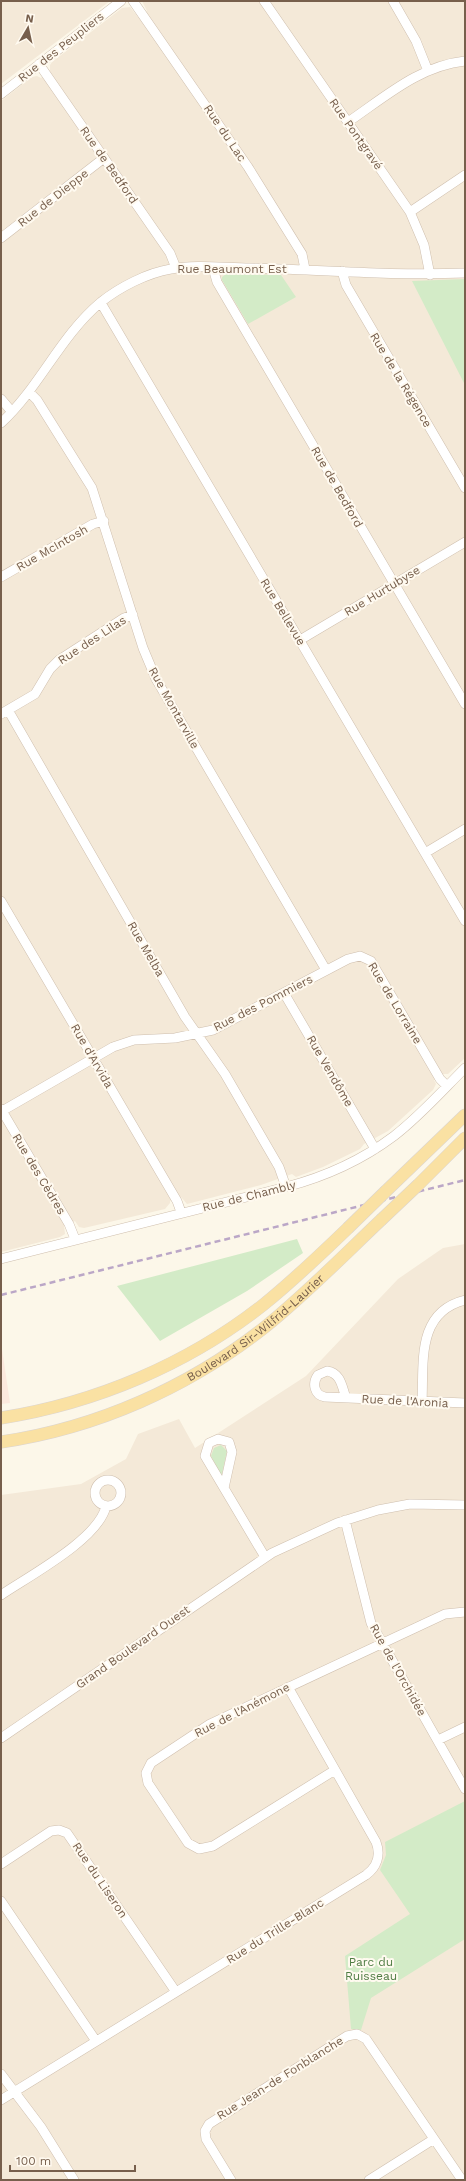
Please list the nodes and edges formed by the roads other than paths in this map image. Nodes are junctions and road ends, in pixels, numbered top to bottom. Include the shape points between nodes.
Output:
1 (121, 1) edge
2 (133, 1) edge
3 (264, 1) edge
4 (393, 1) edge
5 (465, 62) edge
6 (39, 64) junction
7 (428, 71) junction
8 (1, 94) edge
9 (348, 122) junction
10 (104, 158) junction
11 (465, 175) edge
12 (410, 212) junction
13 (1, 238) edge
14 (176, 268) junction
15 (213, 268) junction
16 (305, 270) junction
17 (342, 271) junction
18 (465, 273) edge
19 (430, 275) junction
20 (101, 303) junction
21 (29, 392) junction
22 (1, 399) edge
23 (12, 412) junction
24 (1, 423) edge
25 (465, 488) edge
26 (104, 521) junction
27 (465, 542) edge
28 (1, 577) edge
29 (394, 584) junction
30 (133, 615) junction
31 (300, 640) junction
32 (465, 704) edge
33 (4, 712) edge
34 (465, 829) edge
35 (425, 853) junction
36 (1, 901) edge
37 (465, 921) edge
38 (326, 970) junction
39 (284, 993) junction
40 (197, 1034) junction
41 (92, 1058) junction
42 (465, 1068) edge
43 (447, 1086) junction
44 (2, 1110) edge
45 (465, 1114) edge
46 (465, 1138) edge
47 (375, 1149) junction
48 (286, 1187) junction
49 (181, 1212) junction
50 (76, 1239) junction
51 (1, 1259) edge
52 (465, 1300) edge
53 (346, 1398) dead end
54 (422, 1402) junction
55 (465, 1403) edge
56 (1, 1418) edge
57 (1, 1442) edge
58 (224, 1488) junction
59 (465, 1505) edge
60 (106, 1506) dead end
61 (345, 1520) junction
62 (265, 1557) junction
63 (1, 1595) edge
64 (465, 1612) edge
65 (382, 1643) junction
66 (288, 1687) junction
67 (465, 1727) edge
68 (1, 1738) edge
69 (438, 1740) junction
70 (335, 1770) junction
71 (465, 1789) edge
72 (1, 1864) edge
73 (1, 1901) edge
74 (176, 1992) junction
75 (96, 2041) junction
76 (1, 2074) edge
77 (14, 2092) junction
78 (1, 2100) edge
79 (434, 2139) junction
80 (74, 2180) edge
81 (231, 2180) edge
82 (369, 2180) edge
83 (462, 2180) edge

1 - 6 street, Rue des Peupliers
2 - 16 street, Rue du Lac via 248,167 302,254
3 - 9 street, Rue Pontgravé
4 - 7 street via 416,41
5 - 7 street
6 - 8 street, Rue des Peupliers
6 - 10 street, Rue de Bedford
7 - 9 street via 407,81
9 - 12 street, Rue Pontgravé
10 - 13 street, Rue de Dieppe
10 - 14 street, Rue de Bedford via 170,253
11 - 12 street
12 - 19 street, Rue Pontgravé via 426,253
14 - 15 street, Rue Beaumont Est
14 - 20 street, Rue Beaumont Est via 137,280
15 - 16 street, Rue Beaumont Est
15 - 29 street, Rue de Bedford via 217,282
16 - 17 street, Rue Beaumont Est
17 - 19 street, Rue Beaumont Est
17 - 25 street, Rue de la Régence via 346,286
18 - 19 street, Rue Beaumont Est
20 - 21 street, Rue Beaumont Est via 72,332
20 - 31 street, Rue Bellevue
21 - 23 street, Rue Beaumont Est
21 - 26 street, Rue Montarville via 37,400 86,476
22 - 23 street
23 - 24 street, Rue Beaumont Est
26 - 28 street, Rue McIntosh via 93,524
26 - 30 street, Rue Montarville
27 - 29 street, Rue Hurtubyse
29 - 31 street, Rue Hurtubyse
29 - 32 street, Rue de Bedford
30 - 33 street, Rue des Lilas via 124,618 59,660 35,694
30 - 38 street, Rue Montarville via 156,680
31 - 35 street, Rue Bellevue
33 - 40 street, Rue Melba
34 - 35 street
35 - 37 street, Rue Bellevue
36 - 41 street, Rue d'Arvida
38 - 39 street, Rue des Pommiers
38 - 43 street, Rue de Lorraine via 355,956 369,959 440,1079
39 - 40 street, Rue des Pommiers via 213,1030
39 - 47 street, Rue Vendôme
40 - 41 street, Rue des Pommiers via 129,1041
40 - 48 street, Rue Melba via 222,1070 279,1167
41 - 44 street, Rue des Pommiers
41 - 49 street, Rue d'Arvida
42 - 43 street, Rue de Chambly
43 - 47 street, Rue de Chambly via 410,1123
44 - 50 street, Rue des Cèdres
45 - 56 main road, Boulevard Sir-Wilfrid-Laurier, bridge via 348,1228 263,1305 226,1331 187,1355 139,1378 52,1408
46 - 57 main road, Boulevard Sir-Wilfrid-Laurier, bridge via 275,1319 234,1350 194,1375 104,1416 46,1433
47 - 48 street, Rue de Chambly via 323,1175
48 - 49 street, Rue de Chambly
49 - 50 street, Rue de Chambly
50 - 51 street, Rue de Chambly
52 - 54 street via 445,1309 429,1329 425,1344
53 - 54 street, Rue de l'Aronia
54 - 55 street, Rue de l'Aronia
58 - 58 street via 232,1449 229,1442 218,1439 209,1444 205,1456
58 - 62 street
59 - 61 street, Grand Boulevard Ouest via 398,1506
60 - 63 street via 100,1522 83,1539
61 - 62 street, Grand Boulevard Ouest
61 - 65 street, Rue de l'Orchidée via 367,1611
62 - 68 street, Grand Boulevard Ouest
64 - 65 street, Rue de l'Anémone via 448,1613
65 - 66 street, Rue de l'Anémone
65 - 69 street, Rue de l'Orchidée
66 - 70 street, Rue du Trille-Blanc
66 - 70 street, Rue de l'Anémone via 210,1724 156,1759 147,1768 147,1781 188,1843 204,1849 213,1846
67 - 69 street
69 - 71 street, Rue de l'Orchidée
70 - 74 street, Rue du Trille-Blanc via 376,1842 378,1855 373,1868 366,1875
72 - 74 street, Rue du Liseron via 51,1831 67,1833
73 - 75 street
74 - 75 street, Rue du Trille-Blanc
75 - 77 street, Rue du Trille-Blanc
76 - 77 street
77 - 78 street, Rue du Trille-Blanc
77 - 80 street via 41,2127
79 - 81 street, Rue Jean-de Fonblanche via 366,2039 352,2034 209,2124 206,2139
79 - 82 street
79 - 83 street, Rue Jean-de Fonblanche

